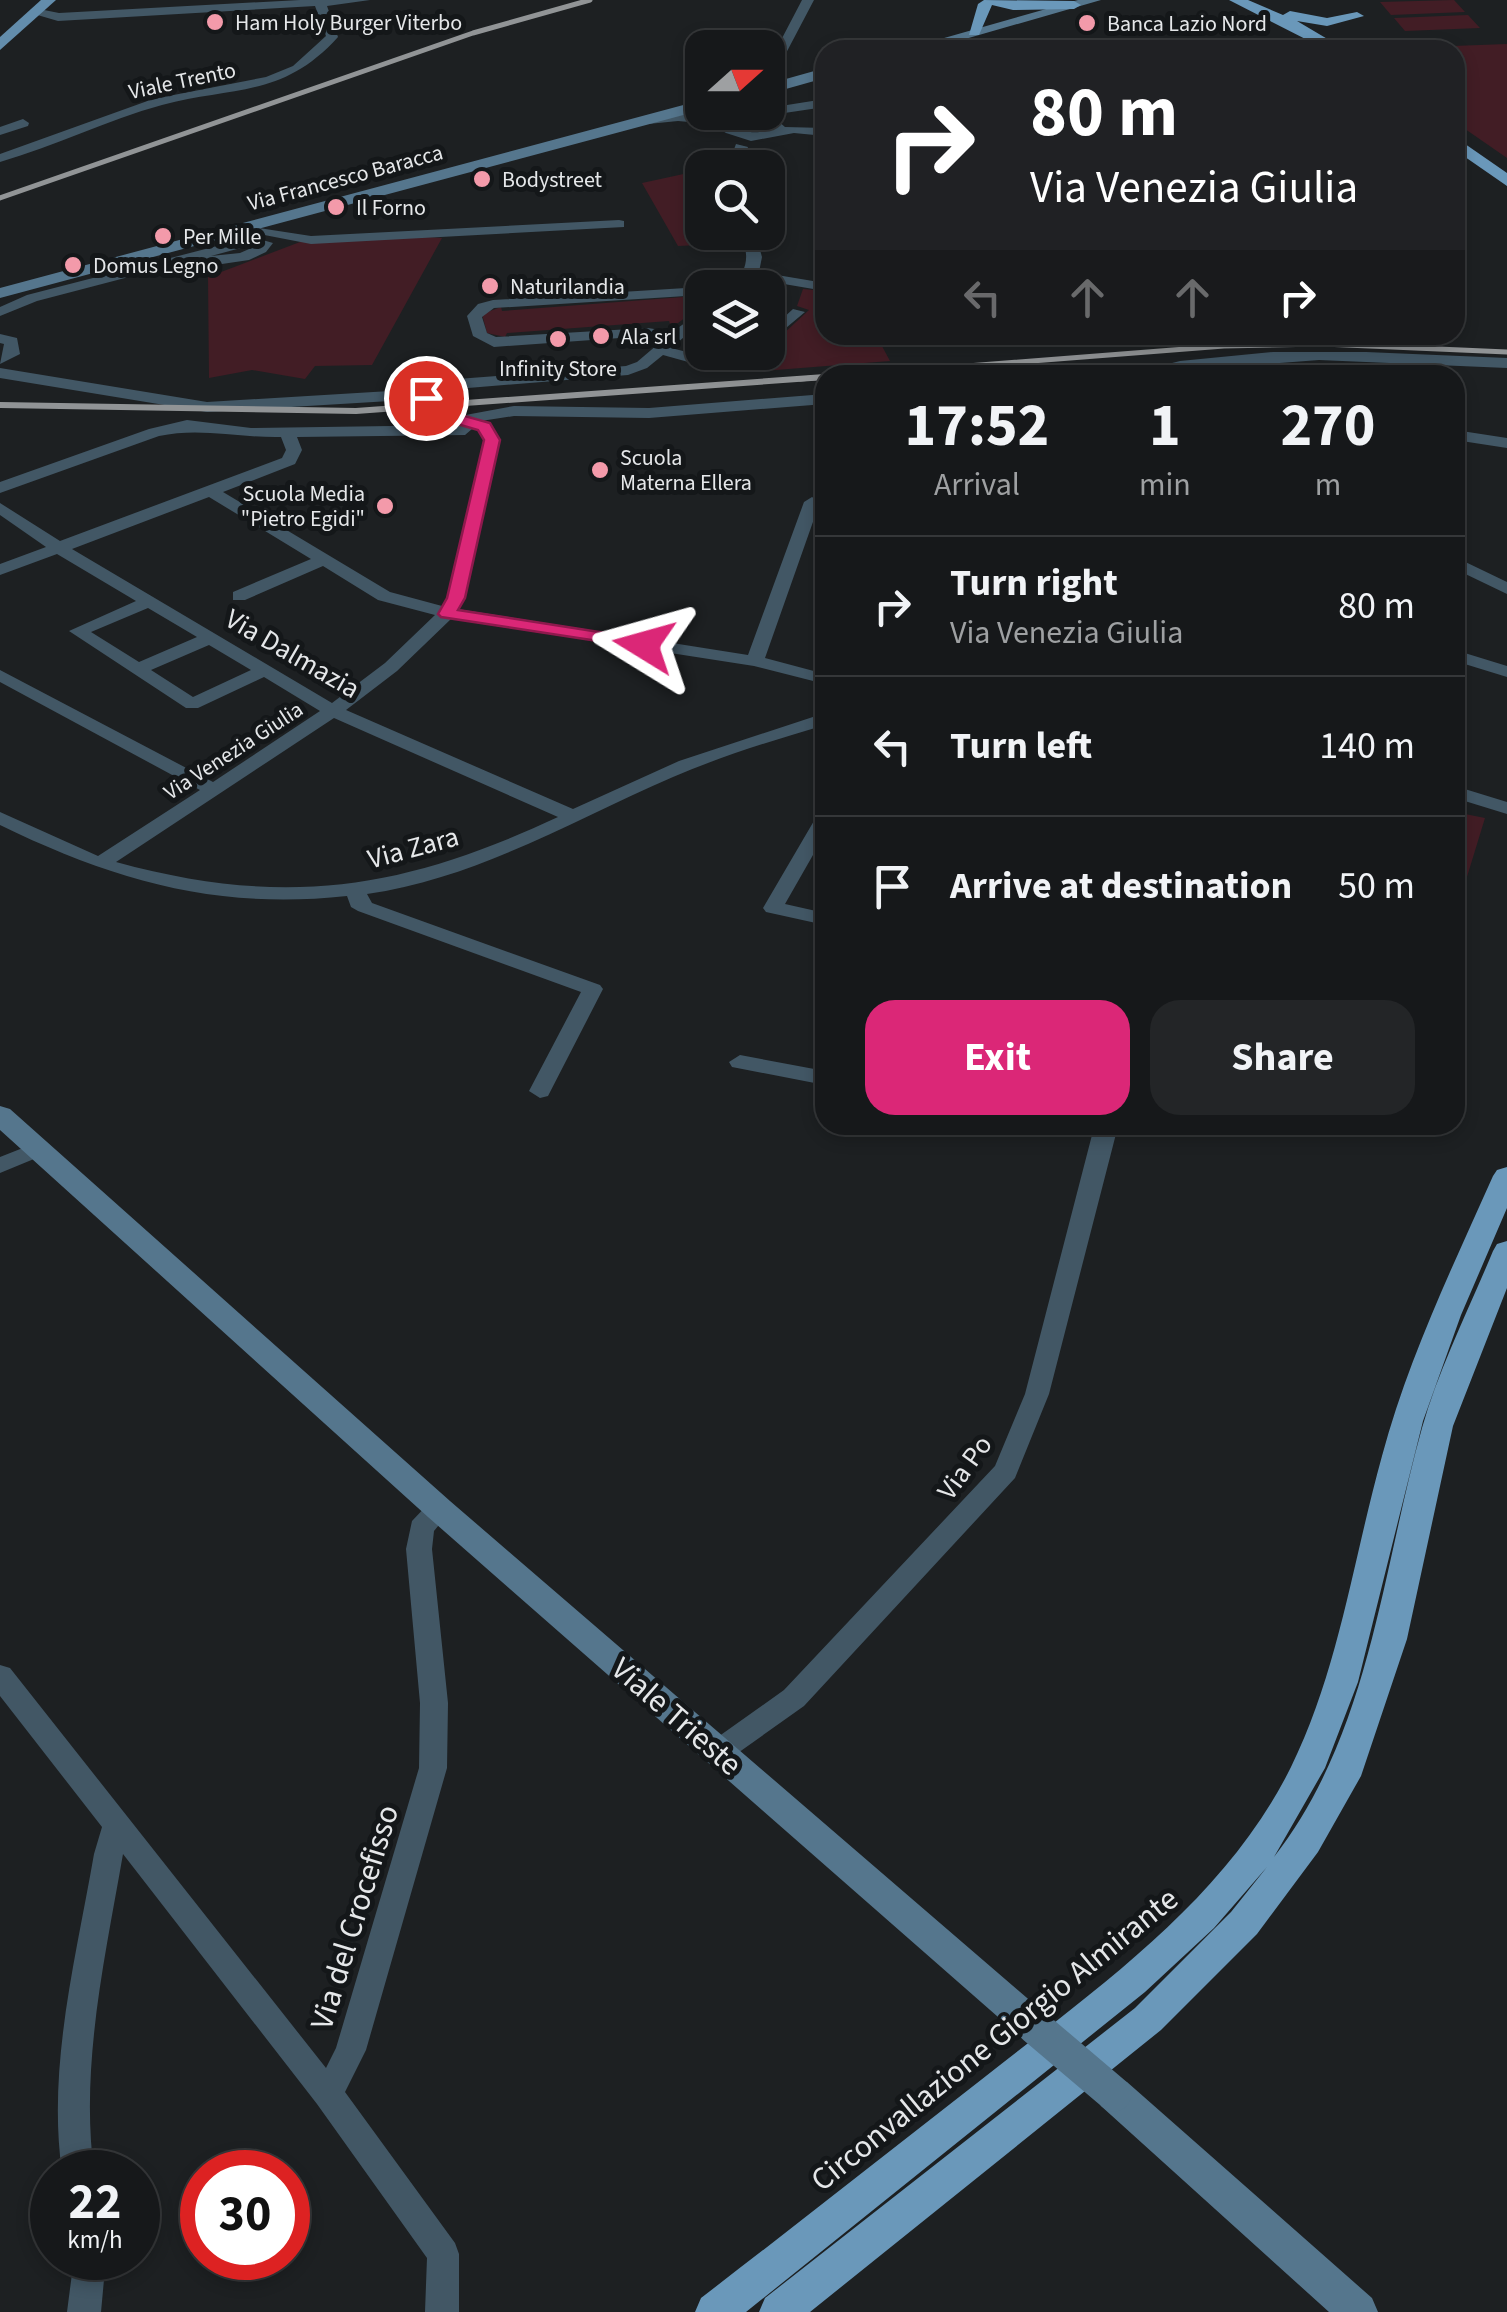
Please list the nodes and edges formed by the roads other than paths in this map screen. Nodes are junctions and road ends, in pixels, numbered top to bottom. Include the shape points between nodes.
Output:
1 (364, 0) edge
2 (808, 0) edge
3 (1094, 0) edge
4 (1236, 0) edge
5 (1254, 0) edge
6 (991, 2) edge
7 (258, 4) edge
8 (43, 5) edge
9 (321, 5) junction
10 (1074, 5) junction
11 (1359, 8) edge
12 (1289, 14) junction
13 (58, 17) junction
14 (1023, 19) junction
15 (25, 22) junction
16 (974, 32) junction
17 (946, 40) edge
18 (1320, 40) edge
19 (1339, 40) edge
20 (1352, 40) edge
21 (785, 44) edge
22 (0, 45) edge
23 (815, 76) edge
24 (785, 84) edge
25 (815, 105) edge
26 (785, 109) edge
27 (685, 115) edge
28 (23, 123) dead end
29 (729, 130) joint
30 (776, 130) edge
31 (815, 131) edge
32 (0, 132) edge
33 (767, 135) junction
34 (1465, 138) edge
35 (742, 148) joint
36 (1465, 150) edge
37 (0, 158) edge
38 (1507, 168) edge
39 (1507, 181) edge
40 (619, 224) dead end
41 (240, 228) junction
42 (193, 258) dead end
43 (785, 280) edge
44 (815, 285) edge
45 (685, 292) edge
46 (0, 293) edge
47 (0, 312) edge
48 (798, 312) dead end
49 (785, 324) edge
50 (685, 329) edge
51 (675, 337) junction
52 (0, 338) edge
53 (659, 350) junction
54 (685, 356) edge
55 (0, 359) edge
56 (1507, 363) edge
57 (1178, 365) edge
58 (0, 374) edge
59 (426, 400) junction
60 (815, 400) edge
61 (774, 402) junction
62 (815, 407) edge
63 (463, 420) junction
64 (382, 429) junction
65 (287, 432) junction
66 (491, 436) junction
67 (1465, 437) edge
68 (1507, 443) edge
69 (0, 488) edge
70 (209, 490) junction
71 (812, 502) dead end
72 (0, 508) edge
73 (59, 548) junction
74 (320, 561) junction
75 (1465, 567) edge
76 (0, 570) edge
77 (1507, 589) edge
78 (240, 596) dead end
79 (149, 602) junction
80 (447, 614) junction
81 (210, 638) junction
82 (1465, 659) edge
83 (754, 662) junction
84 (138, 670) junction
85 (265, 670) junction
86 (1507, 672) edge
87 (0, 675) edge
88 (815, 677) edge
89 (333, 711) junction
90 (815, 722) edge
91 (214, 790) junction
92 (1465, 795) edge
93 (1507, 808) edge
94 (574, 817) junction
95 (0, 818) edge
96 (815, 851) edge
97 (100, 864) junction
98 (356, 891) junction
99 (815, 917) edge
100 (740, 1062) dead end
101 (815, 1076) edge
102 (540, 1091) dead end
103 (0, 1115) edge
104 (1104, 1135) edge
105 (38, 1148) junction
106 (0, 1166) edge
107 (1507, 1176) edge
108 (1507, 1250) edge
109 (439, 1508) junction
110 (0, 1676) edge
111 (718, 1752) junction
112 (117, 1826) junction
113 (328, 2094) junction
114 (73, 2150) edge
115 (88, 2280) edge
116 (84, 2312) edge
117 (442, 2312) edge
118 (716, 2312) edge
119 (779, 2312) edge
120 (1358, 2312) edge

1 - 9 street
2 - 21 street
3 - 10 main road
4 - 18 highway
5 - 12 highway
6 - 10 highway
6 - 14 highway via 1002,14
6 - 16 highway
7 - 9 street
7 - 13 street
8 - 13 street
8 - 15 main road
9 - 37 street, Viale Trento via 332,37 296,70 125,112
10 - 14 main road
11 - 12 highway via 1327,22
11 - 20 highway via 1348,32
12 - 19 highway
13 - 15 street
14 - 16 main road
15 - 22 main road
16 - 17 main road
23 - 24 main road
25 - 26 street
27 - 41 main road, Via Francesco Baracca via 640,121
28 - 32 street
29 - 33 street
29 - 35 street
30 - 33 street
31 - 33 street
33 - 35 street
34 - 38 highway
36 - 39 highway
40 - 41 street via 311,240
41 - 46 main road, Via Francesco Baracca
42 - 47 street
43 - 44 street
45 - 51 street via 493,304 474,316 480,336 494,342 648,332
48 - 49 street
50 - 51 street
51 - 53 street
52 - 55 street via 12,341 12,354
53 - 54 street
53 - 59 street via 642,365 616,373 470,384
56 - 57 street via 1277,354
58 - 59 street via 207,406
59 - 63 street
59 - 64 street via 408,418
60 - 61 street
61 - 62 street
61 - 63 street via 649,413 514,412
63 - 66 street
64 - 65 street
64 - 66 street
65 - 69 street via 174,427
65 - 70 street via 294,450 288,461
66 - 80 street, Via Venezia Giulia
67 - 68 street
70 - 73 street
70 - 74 street
71 - 83 street
72 - 73 street, Via Dalmazia
73 - 76 street
73 - 79 street, Via Dalmazia
74 - 78 street
74 - 80 street via 384,596
75 - 77 street
79 - 81 street, Via Dalmazia
79 - 84 street via 78,631
80 - 83 street
80 - 89 street, Via Venezia Giulia
81 - 84 street
81 - 85 street, Via Dalmazia
82 - 86 street
83 - 88 street
84 - 85 street via 192,704
85 - 89 street, Via Dalmazia
87 - 91 street
89 - 91 street, Via Venezia Giulia
89 - 94 street, Via Dalmazia
90 - 94 street, Via Zara via 720,751
91 - 97 street, Via Venezia Giulia
92 - 93 street
94 - 98 street, Via Zara via 454,868
95 - 97 street, Via Zara
96 - 99 street via 773,908
97 - 98 street, Via Zara via 262,892
98 - 102 street via 365,907 594,989
100 - 101 street
103 - 105 main road, Viale Trieste
104 - 111 street, Via Po via 1037,1394 1006,1471 794,1698
105 - 106 street
105 - 109 main road, Viale Trieste
107 - 118 highway, Circonvallazione Giorgio Almirante via 1422,1376 1326,1726 1286,1809 1251,1861 1132,1980
108 - 119 highway via 1438,1426 1385,1656 1344,1776 1306,1842 1244,1923 1148,2019
109 - 111 main road, Viale Trieste
109 - 113 street, Via del Crocefisso via 421,1528 419,1549 434,1704 433,1768 351,2050
110 - 112 street
111 - 120 main road, Viale Trieste, bridge
112 - 113 street
112 - 114 street via 78,2055
113 - 117 street via 443,2254
115 - 116 street

